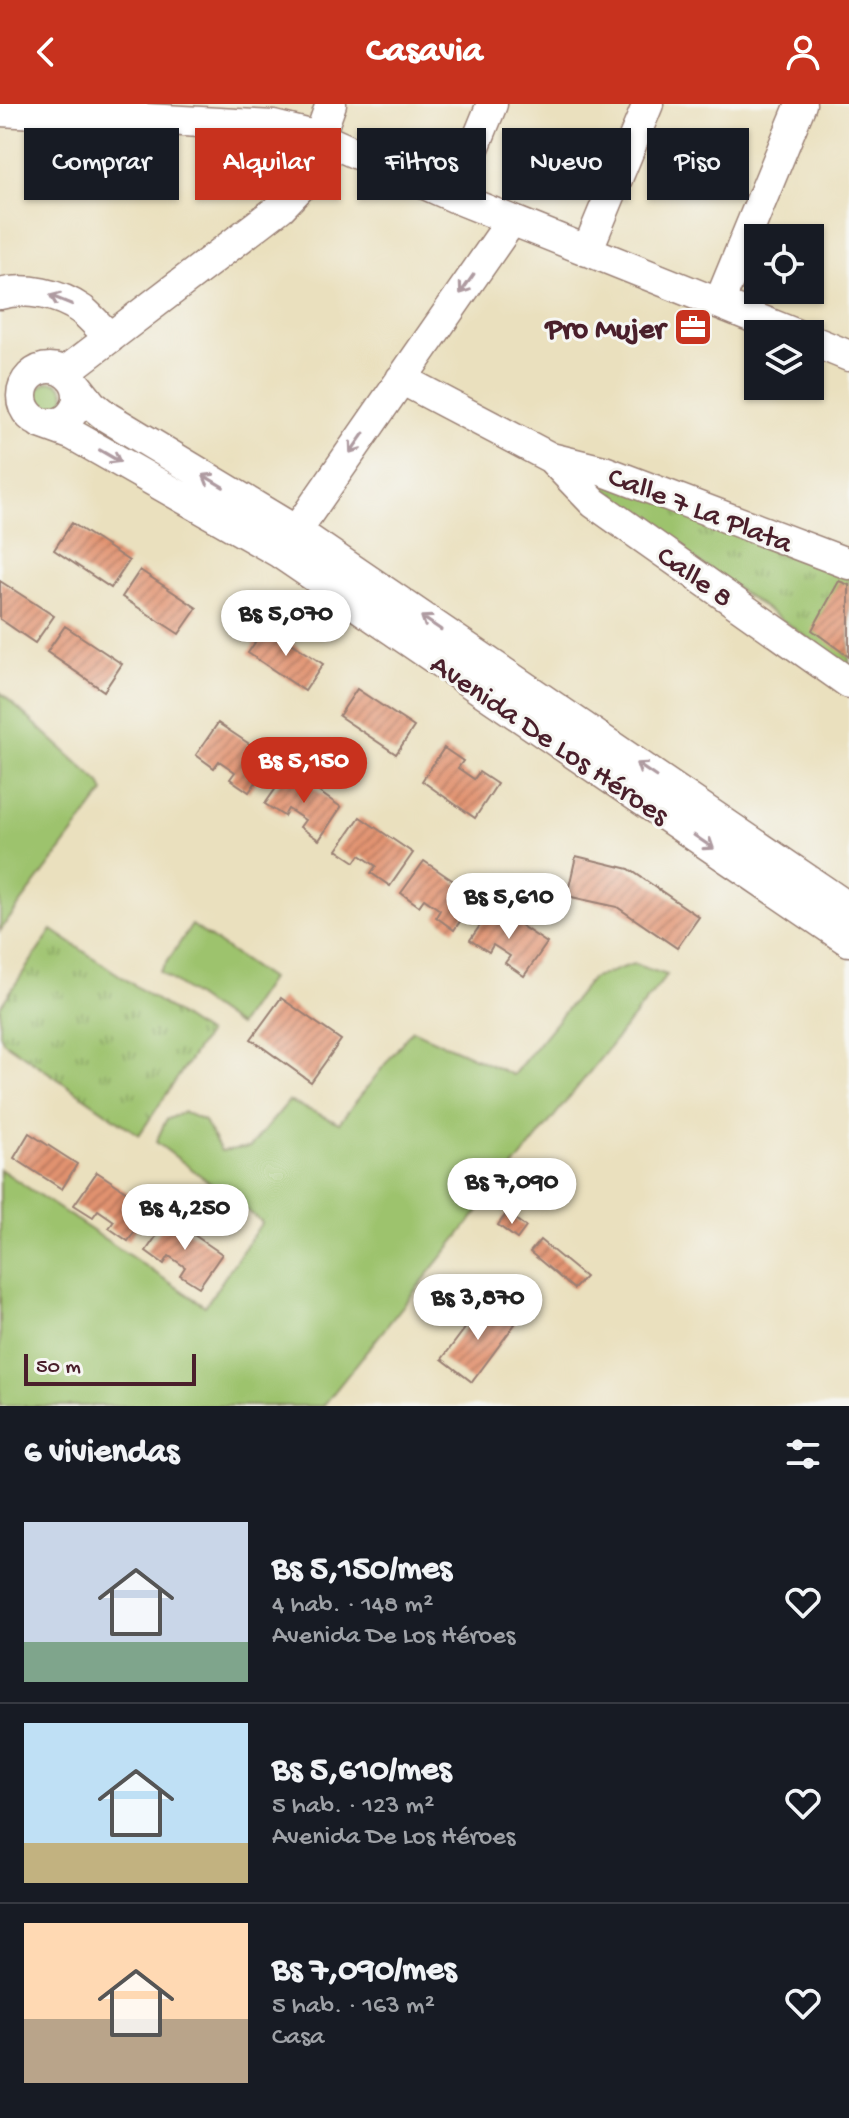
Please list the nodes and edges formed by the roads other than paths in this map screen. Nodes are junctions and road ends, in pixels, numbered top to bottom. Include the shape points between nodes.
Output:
1 (331, 104) edge
2 (492, 104) edge
3 (648, 104) edge
4 (801, 104) edge
5 (0, 111) edge
6 (282, 128) edge
7 (322, 128) edge
8 (482, 128) edge
9 (288, 200) edge
10 (462, 200) edge
11 (512, 220) junction
12 (587, 251) junction
13 (0, 294) edge
14 (719, 303) junction
15 (761, 320) edge
16 (110, 338) junction
17 (824, 346) edge
18 (849, 356) edge
19 (71, 379) junction
20 (401, 379) junction
21 (12, 380) edge
22 (40, 423) junction
23 (551, 458) junction
24 (296, 531) junction
25 (849, 564) edge
26 (849, 683) edge
27 (844, 926) edge

1 - 7 street
2 - 8 street
3 - 12 street
4 - 14 street
5 - 6 street
9 - 16 street
10 - 11 street
11 - 12 street
11 -> 20 street
12 - 14 street
16 -> 13 street via 81,310 58,298 33,292
14 - 15 street
16 - 19 street
17 - 18 street
19 - 21 street via 47,368
19 - 22 street via 77,404 73,412 67,419
24 -> 19 street, Avenida De Los Héroes via 107,417
20 - 23 street
20 -> 24 street
21 - 22 street via 26,411
22 -> 27 street, Avenida De Los Héroes via 73,435 280,553
23 - 25 street, Calle 7 La Plata via 604,471
23 - 26 street, Calle 8 via 594,503
27 -> 24 street, Avenida De Los Héroes

